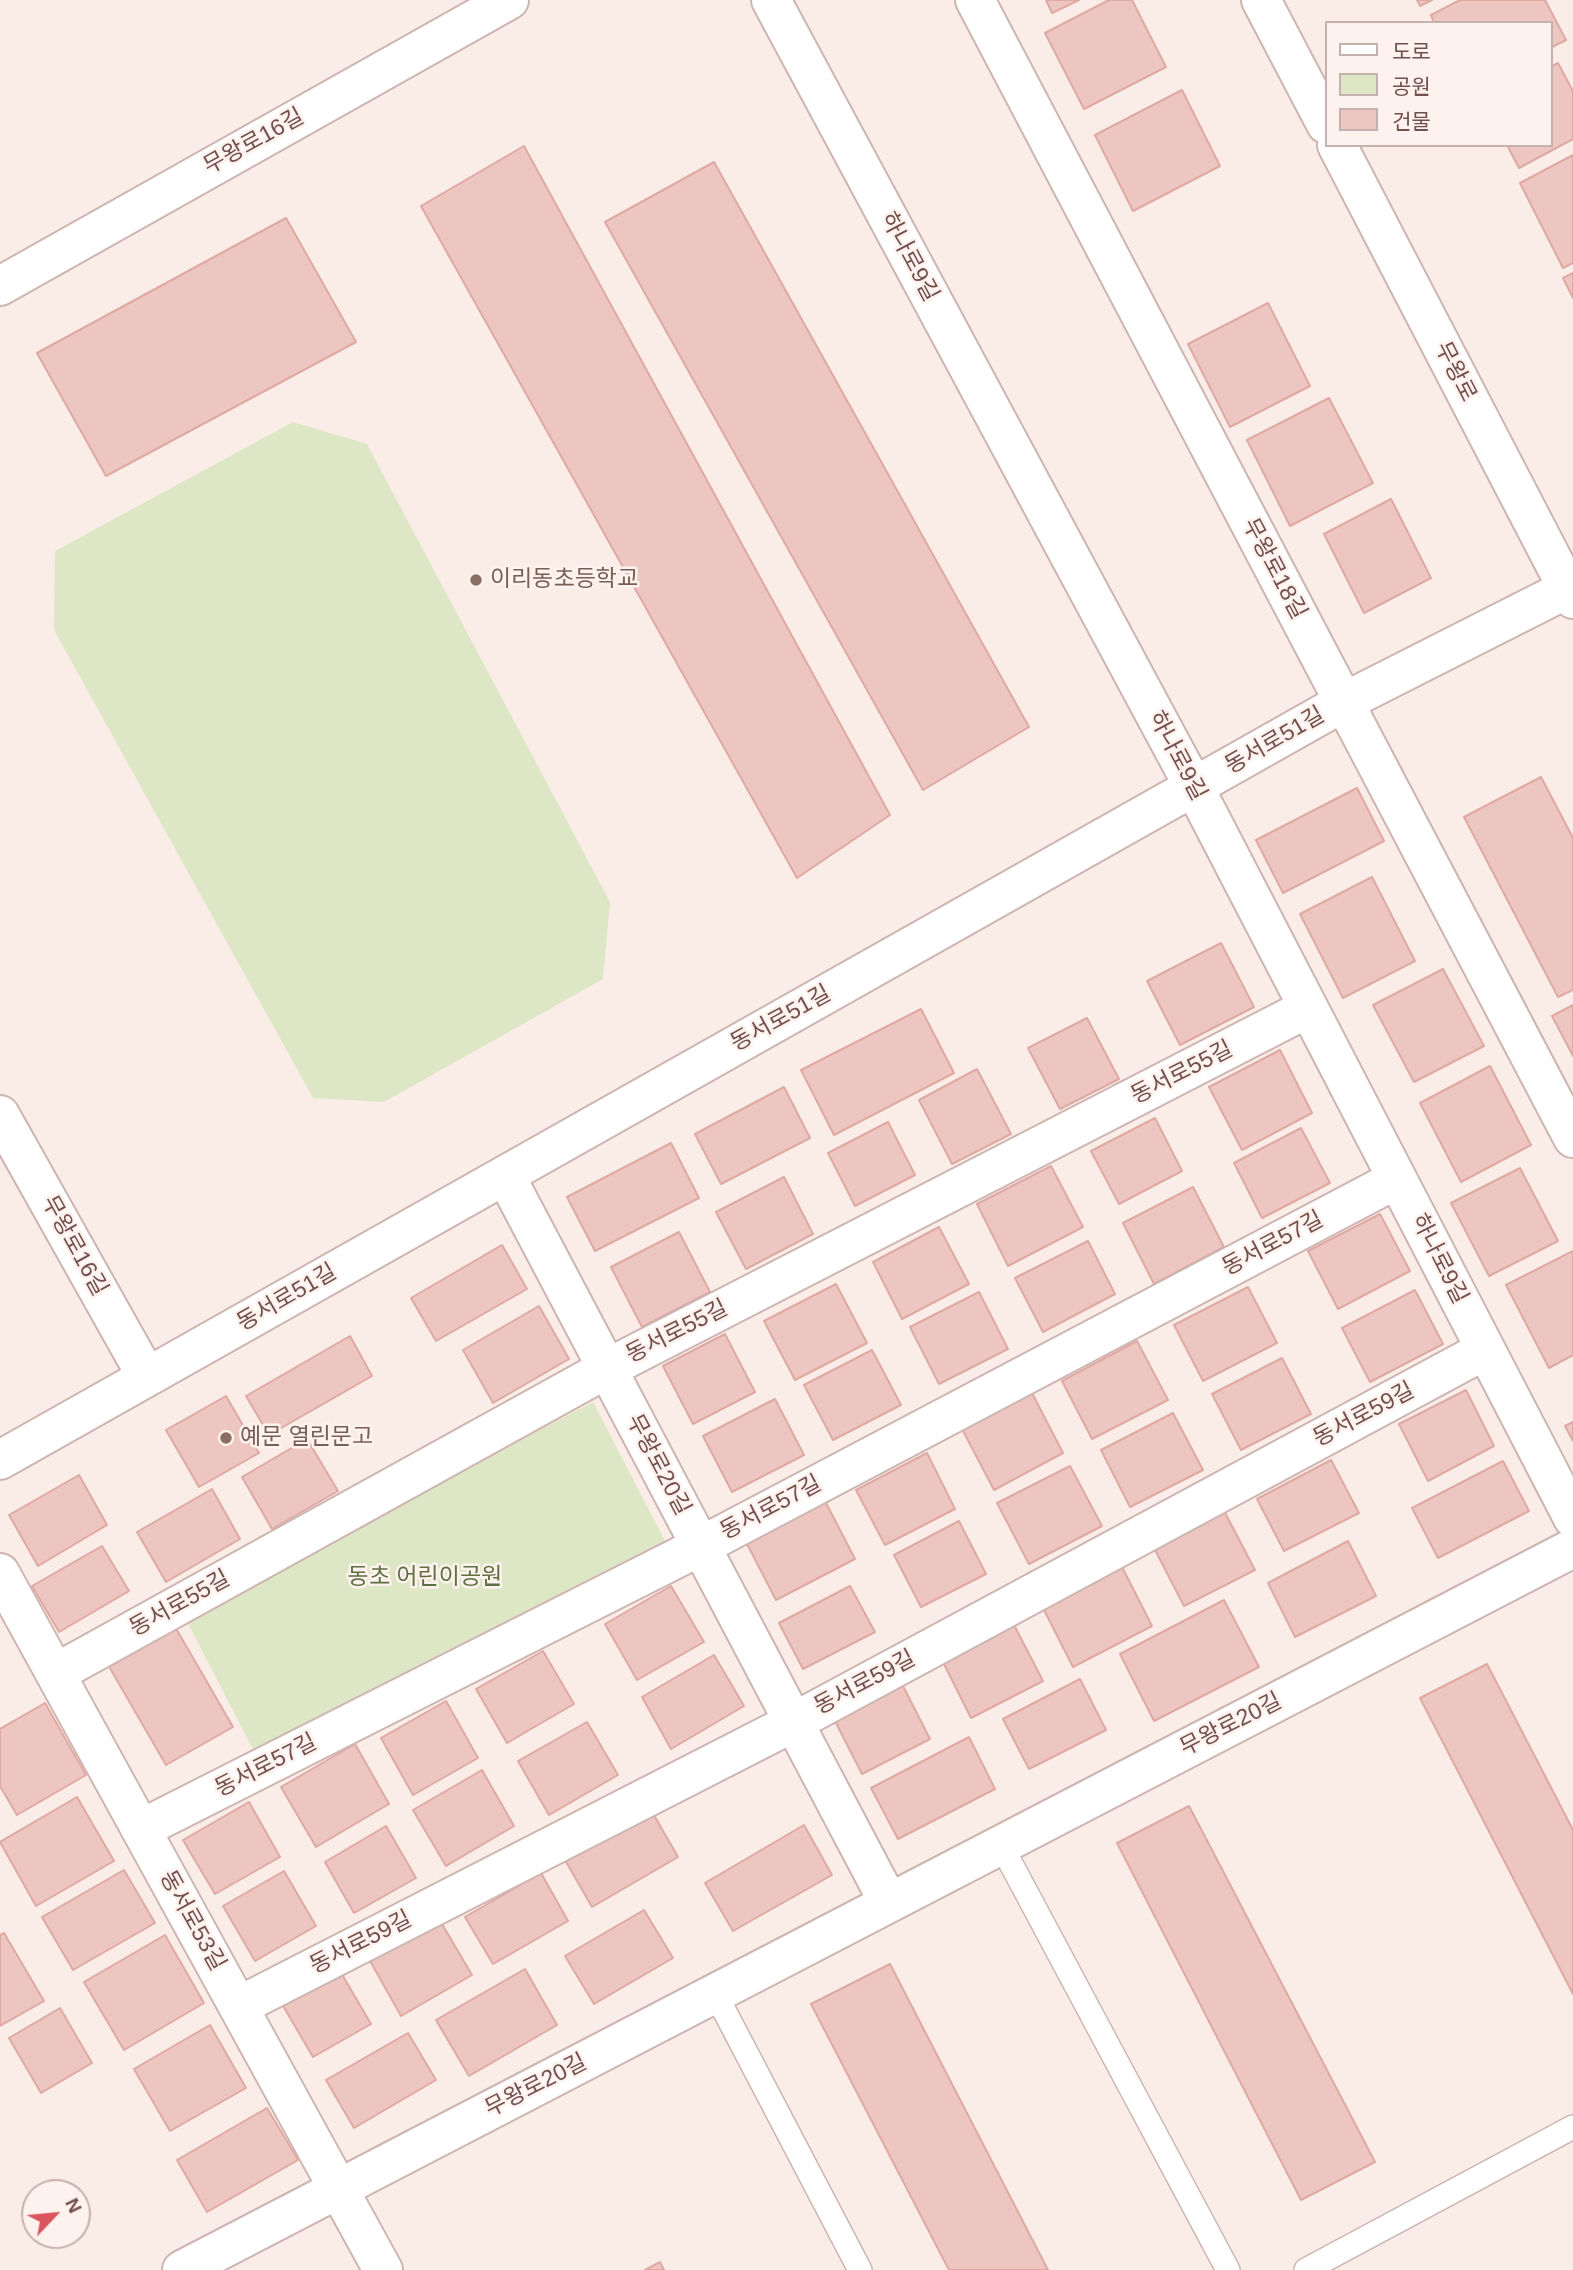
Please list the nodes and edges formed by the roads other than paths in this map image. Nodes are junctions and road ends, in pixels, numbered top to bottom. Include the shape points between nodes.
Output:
1 (509, 0) edge
2 (771, 0) edge
3 (975, 0) edge
4 (1261, 0) edge
5 (1277, 0) edge
6 (1294, 61) junction
7 (1324, 120) edge
8 (1338, 147) edge
9 (0, 286) edge
10 (1571, 591) edge
11 (1344, 702) junction
12 (1194, 787) junction
13 (1308, 1008) junction
14 (0, 1115) edge
15 (1573, 1138) edge
16 (505, 1175) junction
17 (1397, 1179) junction
18 (1485, 1350) junction
19 (607, 1368) junction
20 (147, 1377) junction
21 (0, 1460) edge
22 (1573, 1518) edge
23 (701, 1546) junction
24 (1573, 1548) edge
25 (0, 1573) edge
26 (55, 1673) junction
27 (794, 1721) junction
28 (141, 1829) junction
29 (1001, 1845) junction
30 (889, 1903) junction
31 (715, 1993) junction
32 (239, 2006) junction
33 (1573, 2127) edge
34 (339, 2189) junction
35 (183, 2270) edge
36 (383, 2270) edge
37 (859, 2270) edge
38 (1228, 2270) edge
39 (1306, 2270) edge

1 - 9 street, 무왕로16길
2 - 12 street, 하나로9길
3 - 11 street, 무왕로18길
4 - 6 street
5 - 6 street
6 - 7 street
8 - 10 street, 무왕로
10 - 11 street, 동서로51길
11 - 12 street, 동서로51길
11 - 15 street, 무왕로18길
12 - 13 street, 하나로9길
12 - 16 street, 동서로51길
13 - 17 street, 하나로9길
13 - 19 street, 동서로55길
14 - 20 street, 무왕로16길
16 - 19 street, 무왕로20길
16 - 20 street, 동서로51길
17 - 18 street, 하나로9길
17 - 23 street, 동서로57길
18 - 22 street, 하나로9길
18 - 27 street, 동서로59길
19 - 23 street, 무왕로20길
19 - 26 street, 동서로55길
20 - 21 street, 동서로51길
23 - 27 street, 무왕로20길
23 - 28 street, 동서로57길
24 - 29 street, 무왕로20길
25 - 26 street, 동서로53길
26 - 28 street, 동서로53길
27 - 30 street, 무왕로20길
27 - 32 street, 동서로59길
28 - 32 street, 동서로53길
29 - 30 street, 무왕로20길
29 - 38 lane
30 - 31 street, 무왕로20길
31 - 34 street, 무왕로20길
31 - 37 lane
32 - 34 street, 동서로53길
33 - 39 lane
34 - 35 street, 무왕로20길
34 - 36 street, 동서로53길

